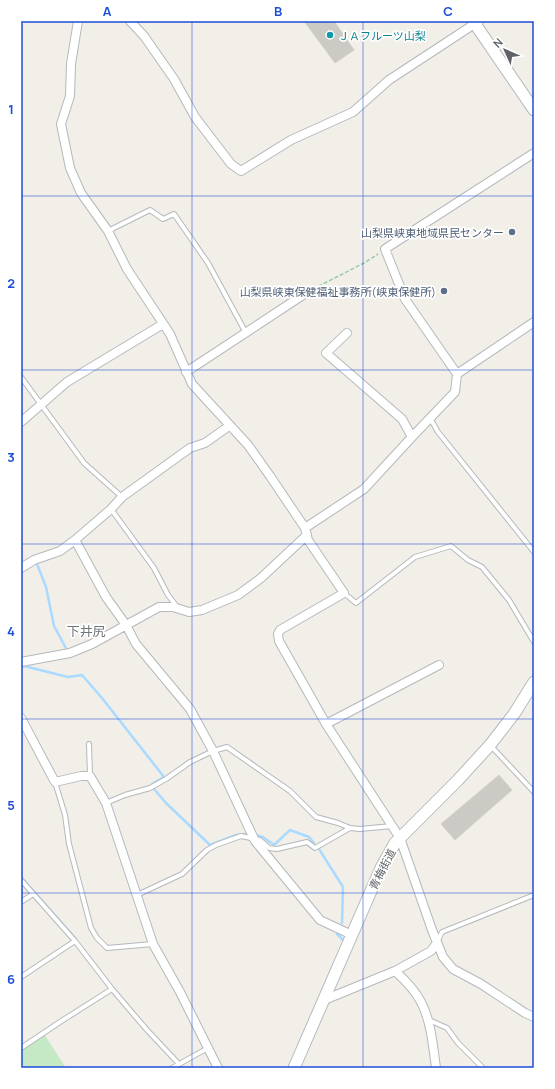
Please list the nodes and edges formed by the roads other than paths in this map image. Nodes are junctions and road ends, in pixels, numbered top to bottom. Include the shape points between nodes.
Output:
1 (78, 21) edge
2 (130, 21) edge
3 (476, 22) edge
4 (534, 110) edge
5 (534, 153) edge
6 (108, 232) junction
7 (306, 293) road end
8 (534, 322) edge
9 (162, 324) junction
10 (246, 333) junction
11 (347, 333) dead end
12 (186, 372) junction
13 (457, 374) junction
14 (21, 377) edge
15 (41, 404) junction
16 (430, 418) junction
17 (21, 422) edge
18 (229, 426) junction
19 (412, 437) junction
20 (122, 497) junction
21 (111, 509) junction
22 (306, 532) junction
23 (75, 540) junction
24 (534, 552) edge
25 (21, 568) edge
26 (344, 593) junction
27 (179, 609) junction
28 (126, 625) junction
29 (534, 642) edge
30 (21, 662) edge
31 (438, 665) dead end
32 (534, 682) edge
33 (21, 718) edge
34 (326, 724) junction
35 (89, 744) dead end
36 (490, 745) junction
37 (213, 751) junction
38 (90, 776) junction
39 (55, 782) junction
40 (534, 792) edge
41 (106, 803) junction
42 (392, 826) junction
43 (350, 828) junction
44 (254, 838) junction
45 (400, 838) junction
46 (21, 880) edge
47 (33, 894) junction
48 (137, 895) junction
49 (534, 895) edge
50 (21, 902) edge
51 (352, 935) junction
52 (75, 941) junction
53 (437, 943) junction
54 (153, 944) junction
55 (395, 971) junction
56 (21, 976) edge
57 (112, 989) junction
58 (324, 1000) junction
59 (534, 1017) edge
60 (428, 1020) junction
61 (21, 1048) edge
62 (208, 1048) junction
63 (179, 1064) junction
64 (172, 1068) edge
65 (218, 1068) edge
66 (294, 1068) edge
67 (436, 1068) edge
68 (483, 1068) edge

1 - 6 street via 71,64 70,96 62,124 70,168 81,193
2 - 3 street via 144,36 174,79 195,117 231,164 241,171 292,140 353,112 388,80
3 - 4 main road
5 - 13 street via 385,249 405,299
6 - 9 street via 127,269
6 - 10 lane via 150,210 163,219 174,214 211,268
7 - 10 street
8 - 13 street
9 - 12 street via 170,334
9 - 15 street via 67,382
10 - 12 street
11 - 19 street via 326,353 402,419
12 - 18 street via 192,384
13 - 16 street via 454,392
14 - 15 lane
15 - 17 street
15 - 20 lane via 84,463
16 - 19 street
16 - 24 lane via 438,432
18 - 20 street via 205,444 190,448
18 - 22 street via 252,451
19 - 22 street via 364,489
20 - 21 street
21 - 23 street
21 - 27 lane via 154,568 168,595
22 - 26 street via 308,540
22 - 27 street via 261,578 238,595 202,610 189,612
23 - 25 street via 60,551 34,560
23 - 28 street via 106,597
26 - 29 lane via 356,603 415,557 451,546 468,560 482,567 509,600
26 - 34 street via 280,630 278,634 279,642
27 - 28 street via 160,607
28 - 30 street via 70,653
28 - 37 street via 136,644 190,709
31 - 34 street
32 - 36 main road, 青梅街道
33 - 39 street
34 - 42 street
35 - 38 lane
36 - 40 lane
36 - 45 main road, 青梅街道
37 - 41 lane via 190,762 150,788
37 - 43 lane via 228,747 290,791 316,817
37 - 44 street
38 - 39 street
38 - 41 street
39 - 54 lane via 91,928 97,938 107,948
41 - 48 street
42 - 43 lane
42 - 45 street
43 - 44 lane via 315,848 308,842 277,849 269,848
44 - 48 lane via 241,836 216,845 207,850 182,874
44 - 51 street via 320,920
45 - 51 main road, 青梅街道 via 381,868
45 - 53 street
46 - 47 lane
47 - 50 lane
47 - 52 lane
48 - 54 street
49 - 53 lane via 442,932
51 - 58 main road, 青梅街道
52 - 56 lane
52 - 57 lane
53 - 55 street via 431,951
53 - 59 street via 443,957 453,969
54 - 62 street
55 - 58 street
55 - 60 street via 409,984 421,1001
57 - 61 lane
57 - 63 lane
58 - 66 main road, 青梅街道
60 - 67 street
60 - 68 lane via 447,1028
62 - 63 lane
62 - 65 street
63 - 64 lane

